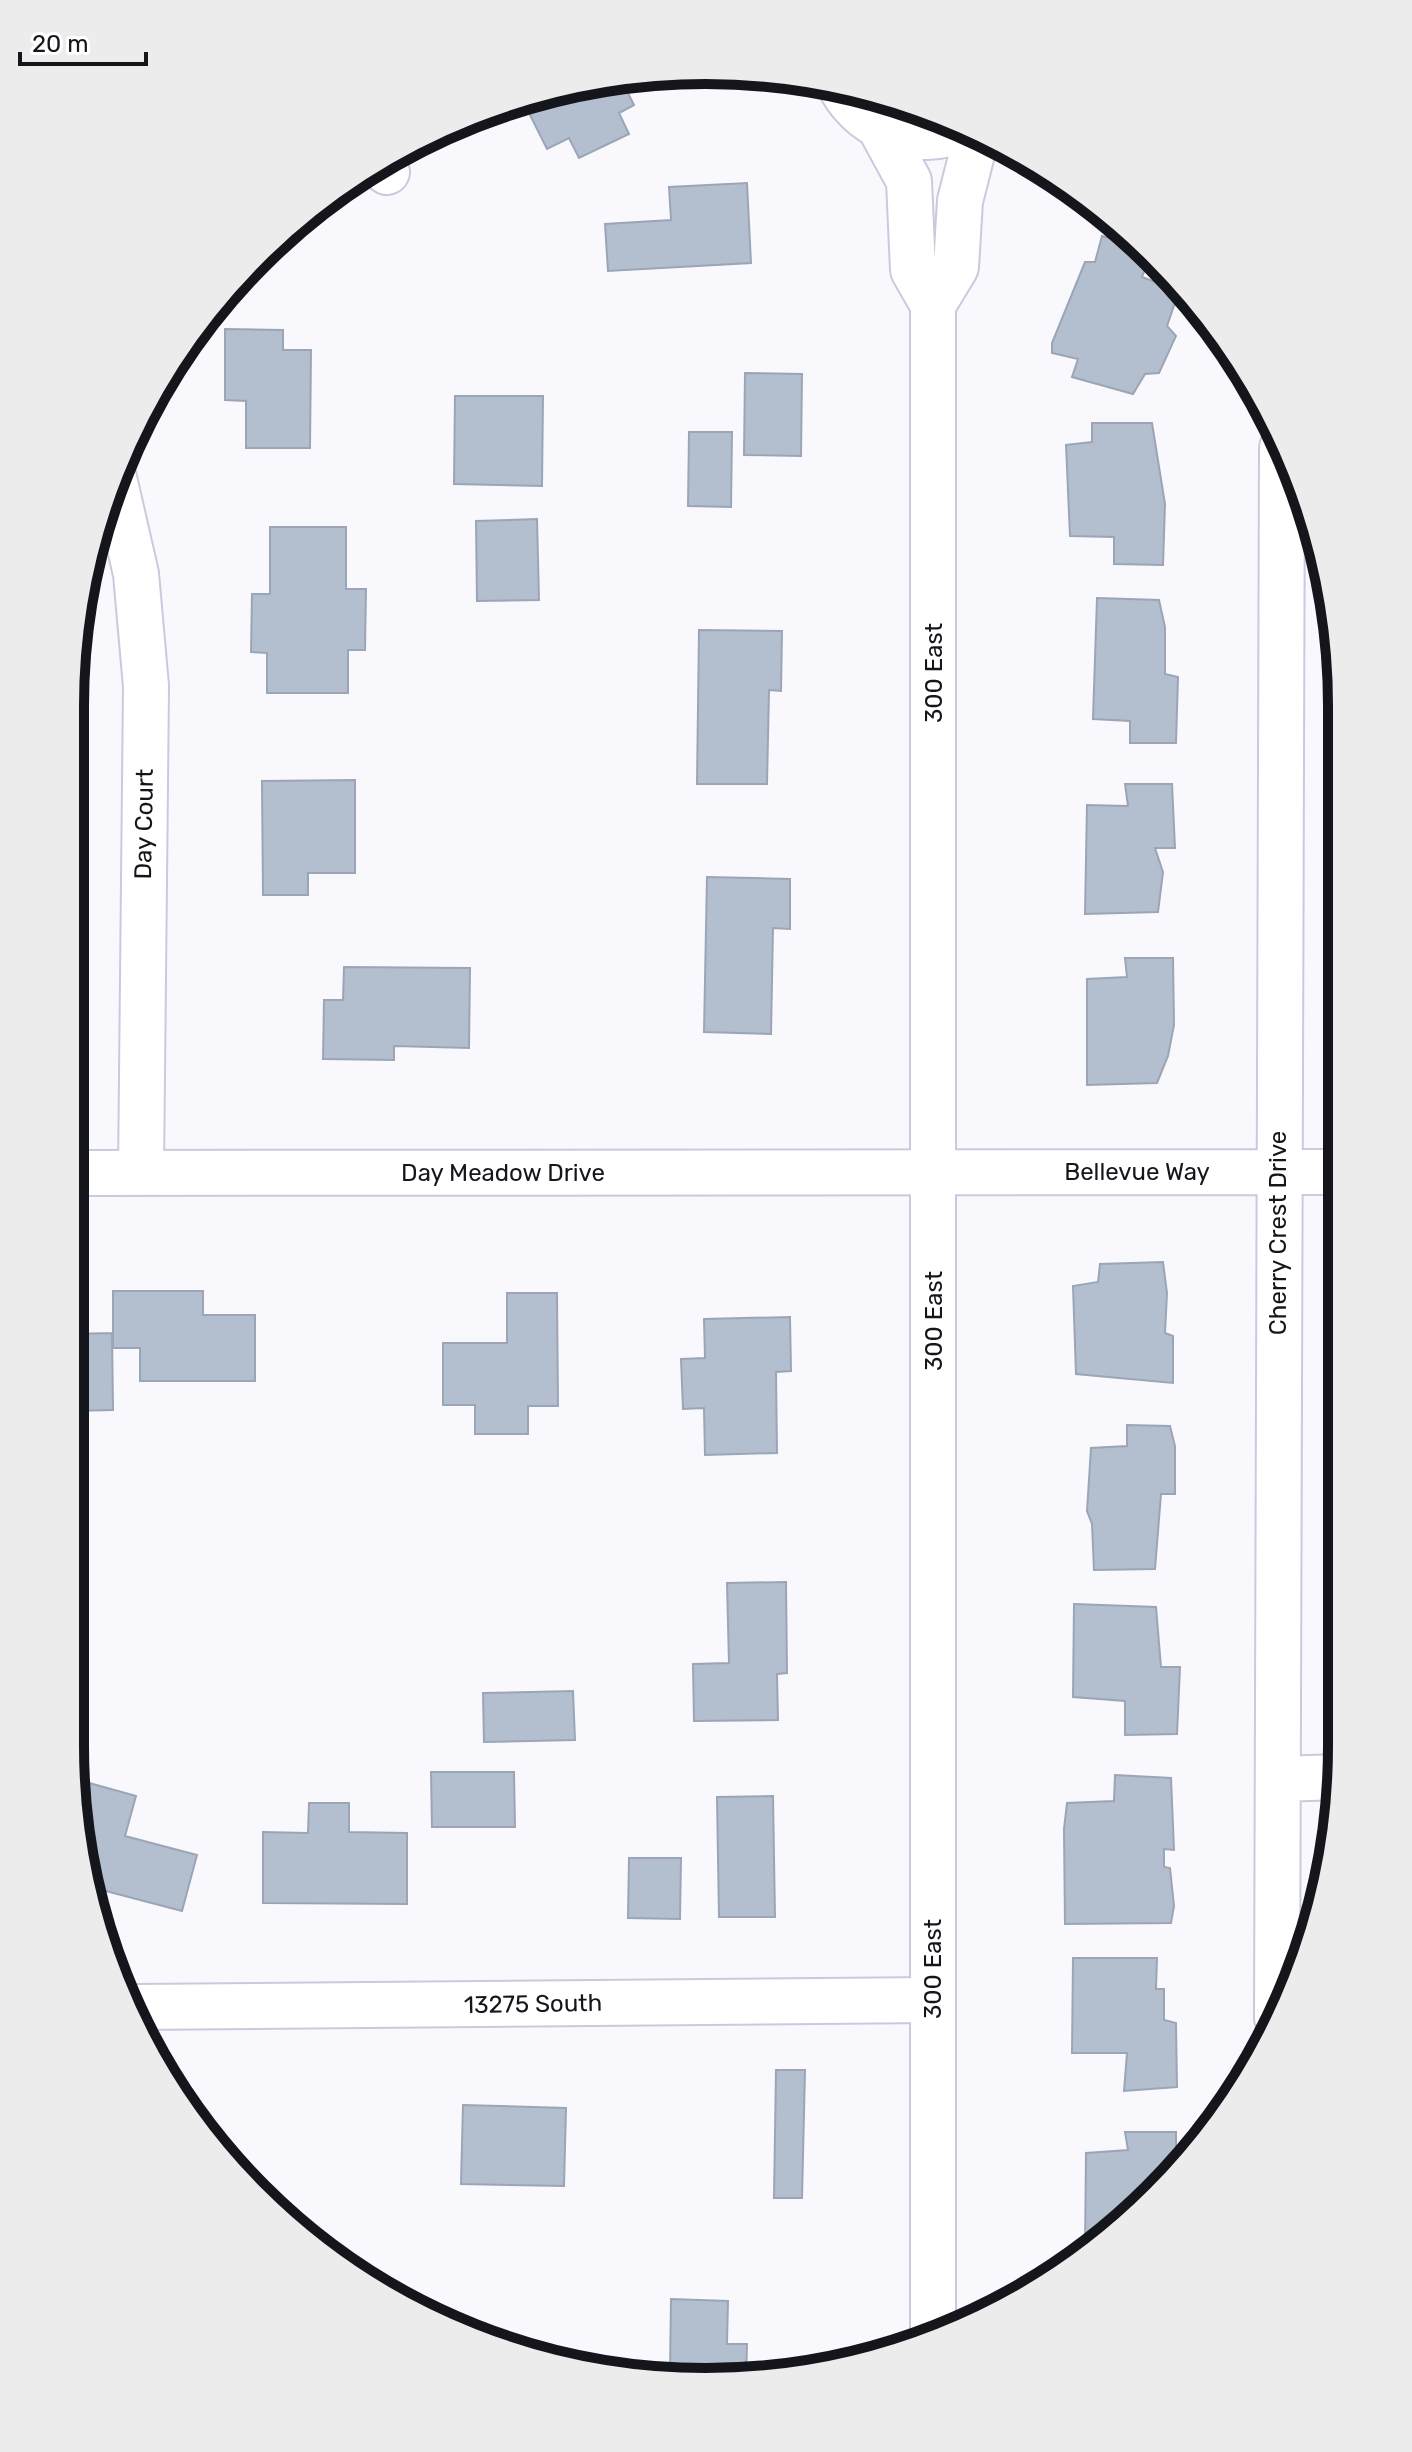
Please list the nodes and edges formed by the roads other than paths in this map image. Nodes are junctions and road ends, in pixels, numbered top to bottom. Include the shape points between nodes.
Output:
1 (851, 101) edge
2 (879, 126) junction
3 (947, 133) edge
4 (974, 145) edge
5 (933, 305) junction
6 (1282, 470) edge
7 (119, 500) edge
8 (935, 1172) junction
9 (1279, 1172) junction
10 (1328, 1172) edge
11 (84, 1173) edge
12 (141, 1173) junction
13 (1327, 1777) edge
14 (1278, 1779) junction
15 (1277, 1992) edge
16 (933, 2000) junction
17 (142, 2007) edge
18 (933, 2325) edge

1 - 2 street
2 - 3 street via 926,138
2 - 5 street, 300 East via 909,181 913,270
4 - 5 street via 960,201 956,267
5 - 8 street, 300 East
6 - 9 street, Cherry Crest Drive
7 - 12 street, Day Court via 136,574 146,686
8 - 9 street, Bellevue Way
8 - 12 street, Day Meadow Drive
8 - 16 street, 300 East
9 - 10 street, Bellevue Way
9 - 14 street, Cherry Crest Drive
11 - 12 street, Day Meadow Drive
13 - 14 street
14 - 15 street, Cherry Crest Drive
16 - 17 street, 13275 South
16 - 18 street, 300 East

